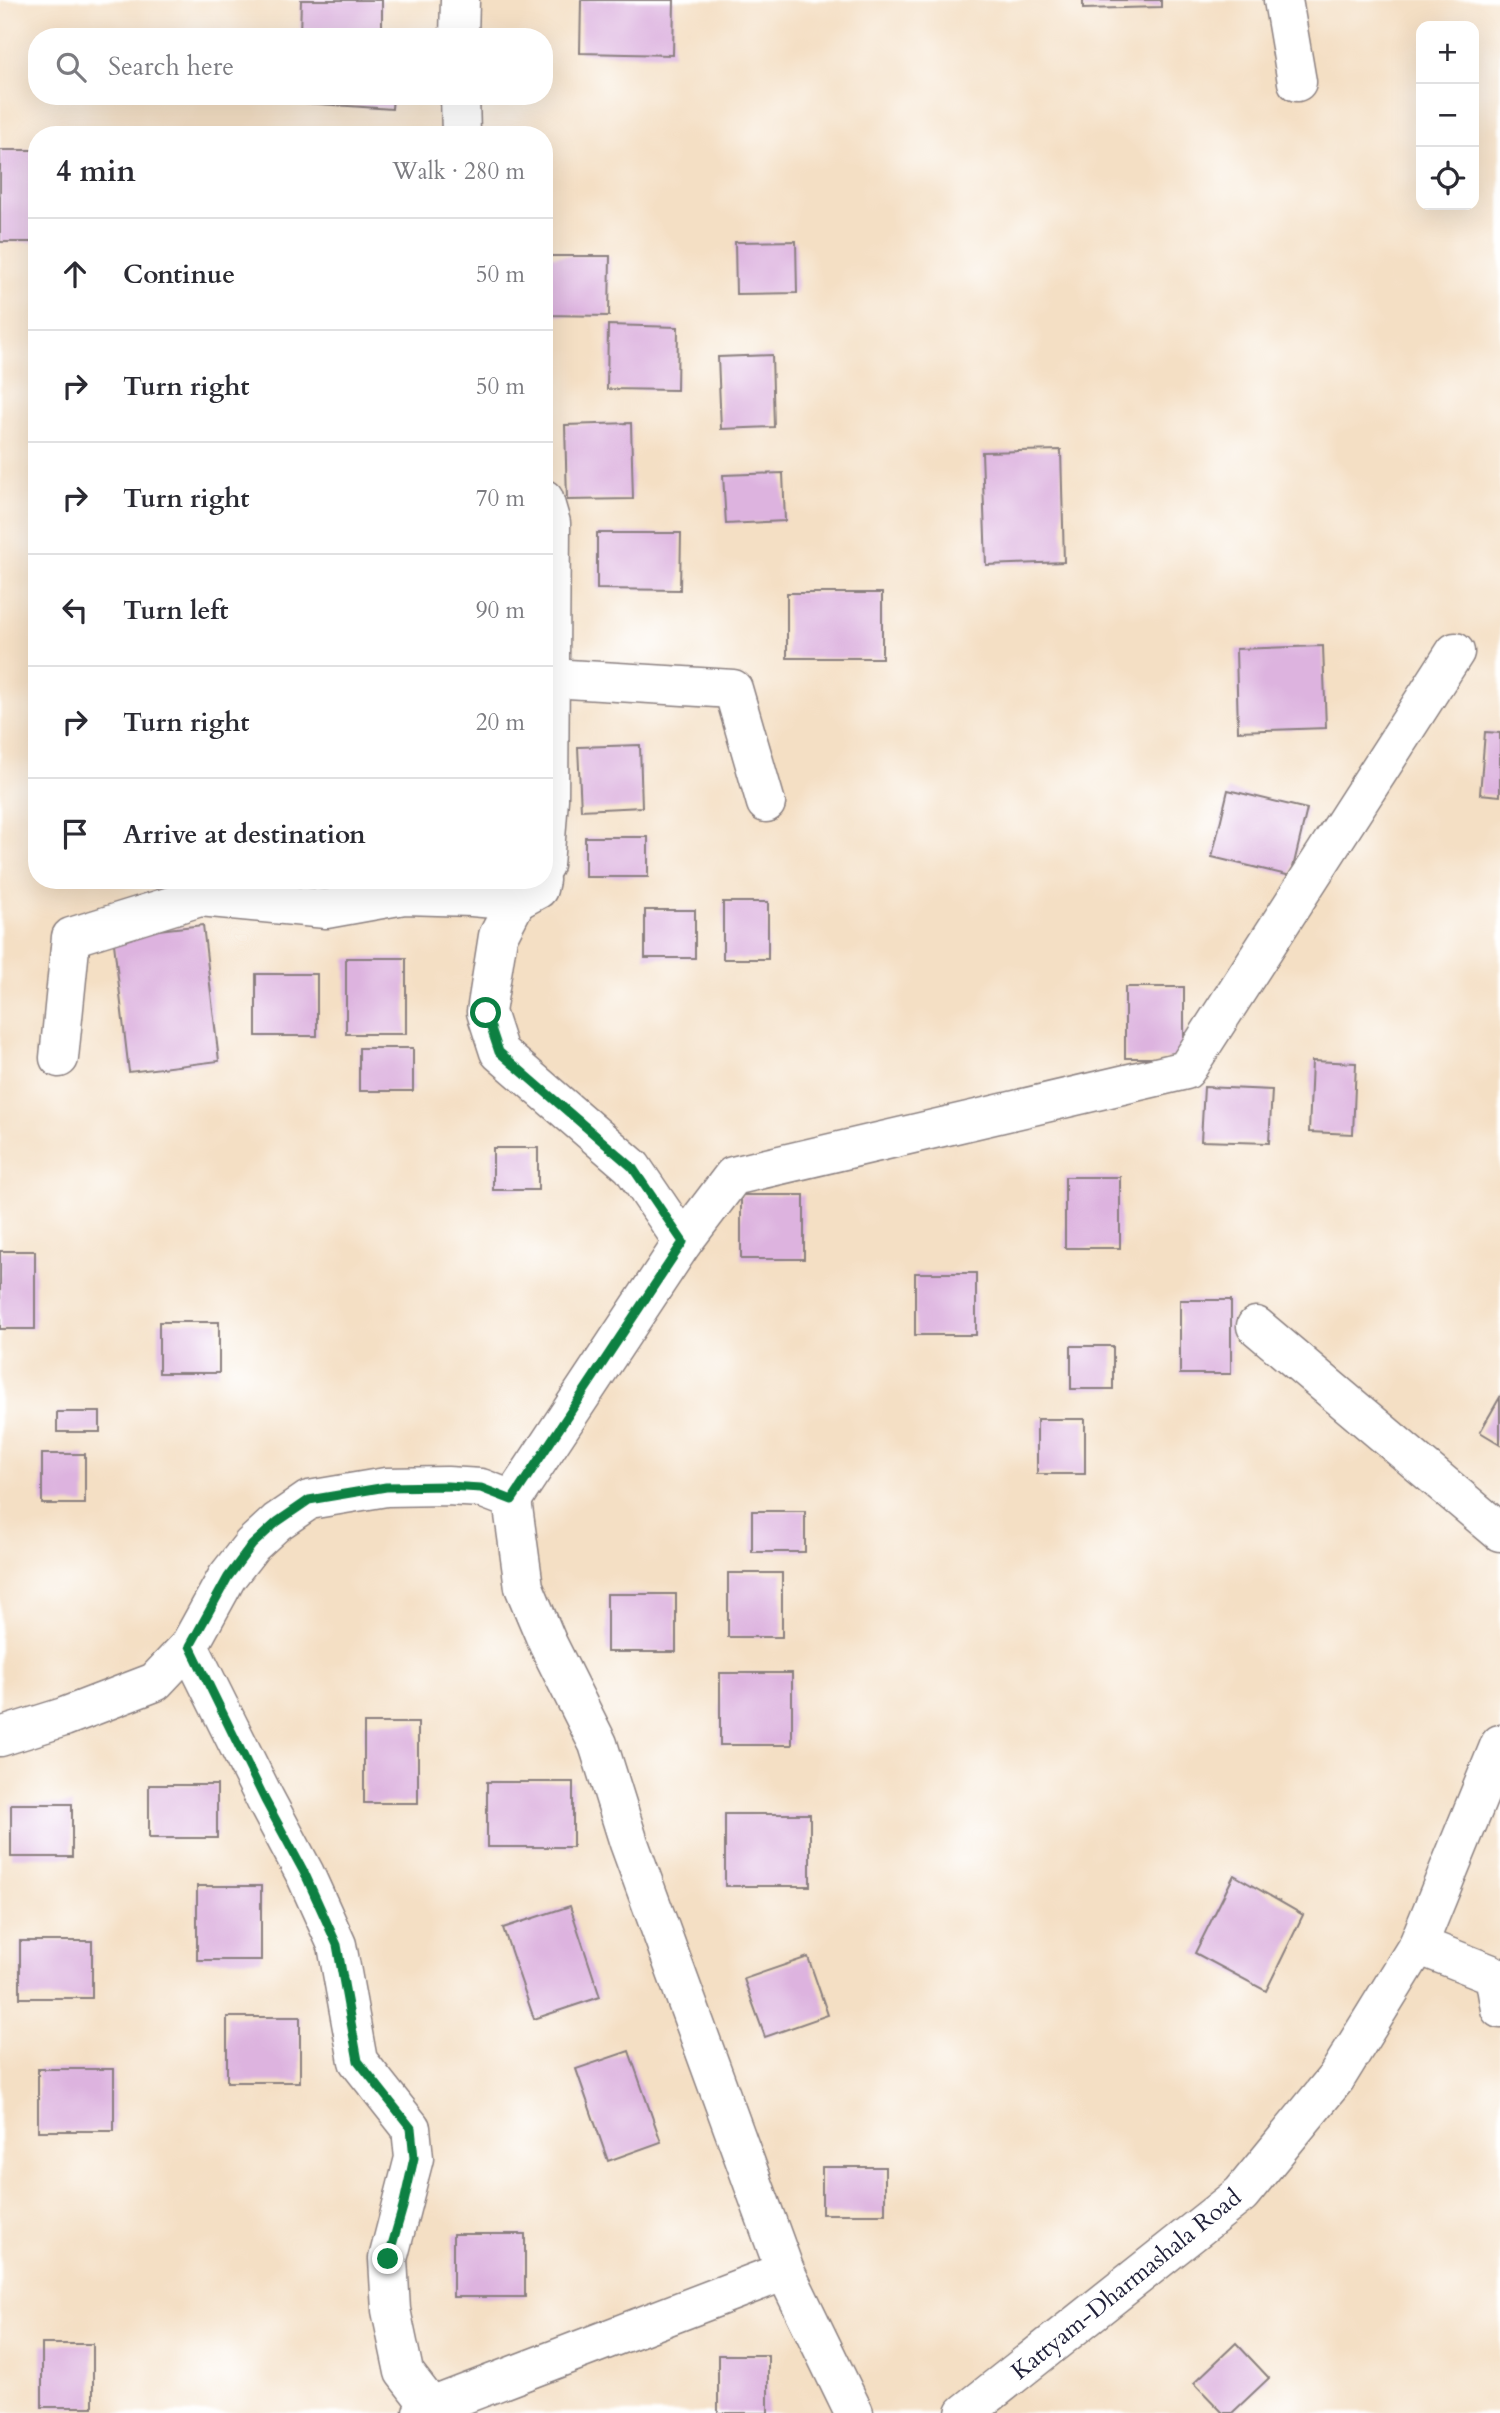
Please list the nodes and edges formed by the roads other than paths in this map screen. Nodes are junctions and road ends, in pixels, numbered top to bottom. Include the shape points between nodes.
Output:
1 (460, 0) edge
2 (1283, 0) edge
3 (459, 28) edge
4 (1297, 82) dead end
5 (460, 105) edge
6 (461, 126) edge
7 (1455, 652) dead end
8 (553, 678) edge
9 (766, 803) dead end
10 (528, 891) edge
11 (59, 1058) dead end
12 (683, 1242) junction
13 (1256, 1326) dead end
14 (512, 1500) junction
15 (1500, 1532) edge
16 (190, 1646) junction
17 (0, 1737) edge
18 (1500, 1744) edge
19 (1418, 1945) junction
20 (1500, 2009) edge
21 (785, 2271) junction
22 (426, 2410) edge
23 (854, 2413) edge
24 (965, 2413) edge

1 - 3 street
2 - 4 street
5 - 6 street
7 - 12 street via 1186,1070 733,1176
8 - 9 street via 733,689
10 - 11 street via 472,897 404,895 326,909 200,897 71,937
10 - 12 street via 498,936 486,1013 499,1052 632,1167
12 - 14 street
13 - 15 street
14 - 16 street via 481,1488 447,1486 386,1487 309,1500 252,1545 228,1577
14 - 21 street via 524,1587 598,1744 629,1843
16 - 17 street via 155,1682
16 - 22 street via 337,1945 358,2061 411,2128 414,2158 388,2259 391,2309 404,2372
18 - 19 street, Kattyam-Dharmashala Road
19 - 20 street via 1494,1975
19 - 24 street, Kattyam-Dharmashala Road via 1336,2078 1241,2194
21 - 22 street
21 - 23 street

